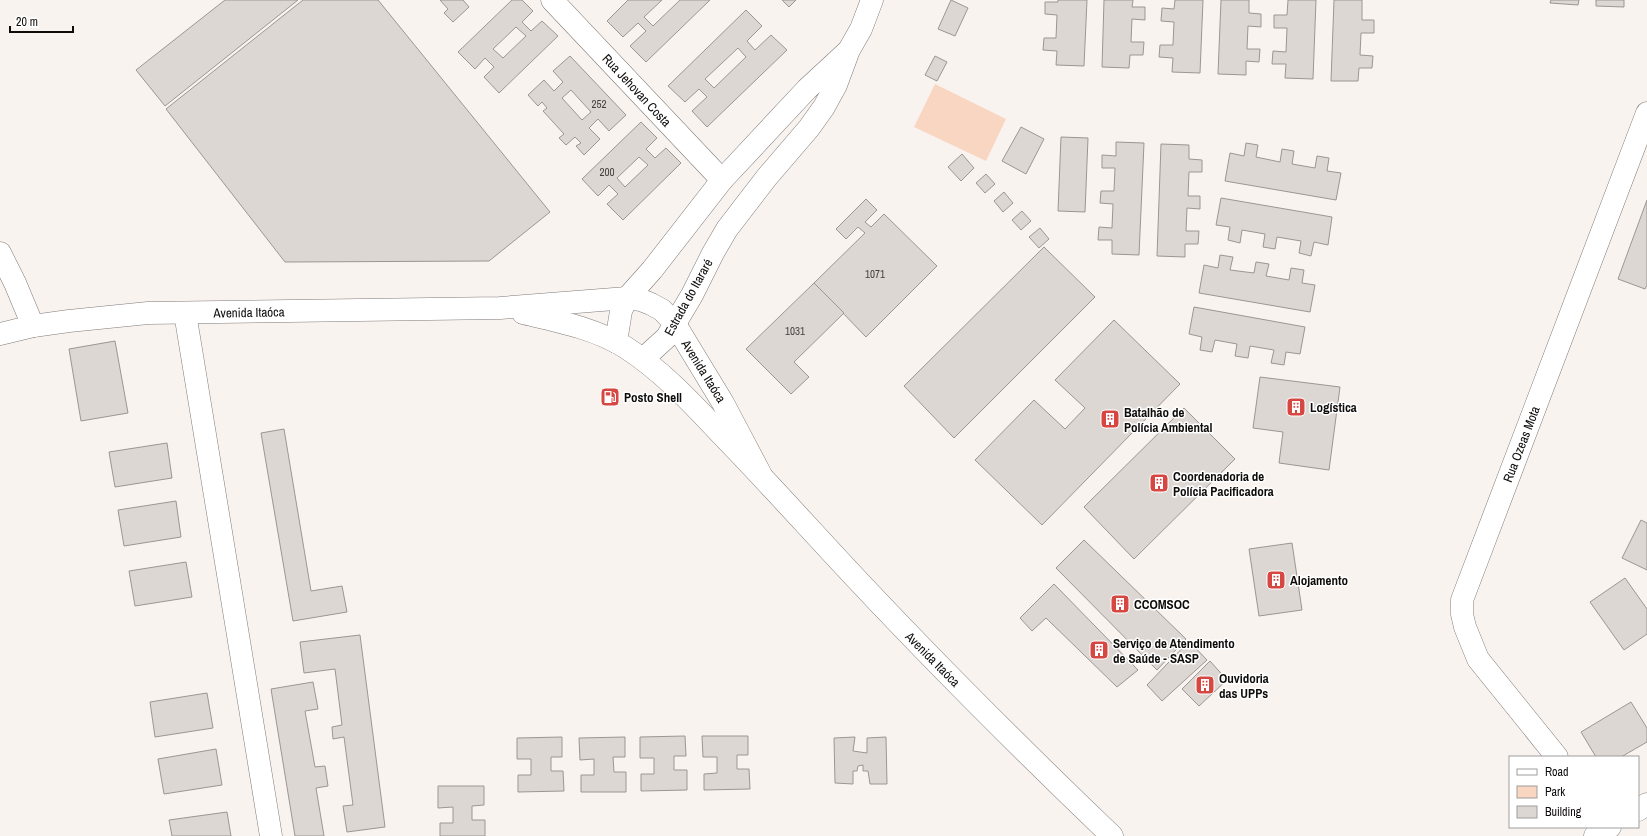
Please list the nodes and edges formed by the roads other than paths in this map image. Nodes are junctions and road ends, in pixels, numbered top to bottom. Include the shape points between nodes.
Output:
1 (552, 0) edge
2 (872, 0) edge
3 (849, 50) junction
4 (1647, 113) edge
5 (722, 180) junction
6 (0, 253) edge
7 (627, 298) junction
8 (500, 308) junction
9 (185, 313) junction
10 (675, 324) junction
11 (33, 326) junction
12 (0, 334) edge
13 (616, 342) junction
14 (643, 359) junction
15 (761, 475) junction
16 (1557, 756) edge
17 (1608, 828) edge
18 (272, 836) edge
19 (1112, 836) edge
20 (1595, 836) edge

1 - 5 main road, Rua Jehovan Costa
2 - 3 main road, Estrada do Itararé via 861,29
3 - 5 main road, Estrada do Itararé via 808,89
3 - 10 main road, Estrada do Itararé via 836,86 824,106 727,229
4 - 16 main road, Rua Ozeas Mota via 1462,600 1465,627 1478,659
5 - 7 main road, Estrada do Itararé
6 - 11 main road
7 - 8 main road, Avenida Itaóca
7 - 10 main road, Avenida Itaóca via 652,304 662,310
7 - 13 main road, Estrada do Itararé via 621,311
8 - 9 main road, Avenida Itaóca
8 - 13 main road, Avenida Itaóca via 556,320
9 - 11 main road, Avenida Itaóca via 126,315
9 - 18 main road
10 - 14 main road, Estrada do Itararé via 662,343
10 - 15 main road, Avenida Itaóca via 723,402
11 - 12 main road, Avenida Itaóca
13 - 14 main road
14 - 15 main road, Avenida Itaóca via 688,399
15 - 19 main road, Avenida Itaóca via 900,626
17 - 20 main road

